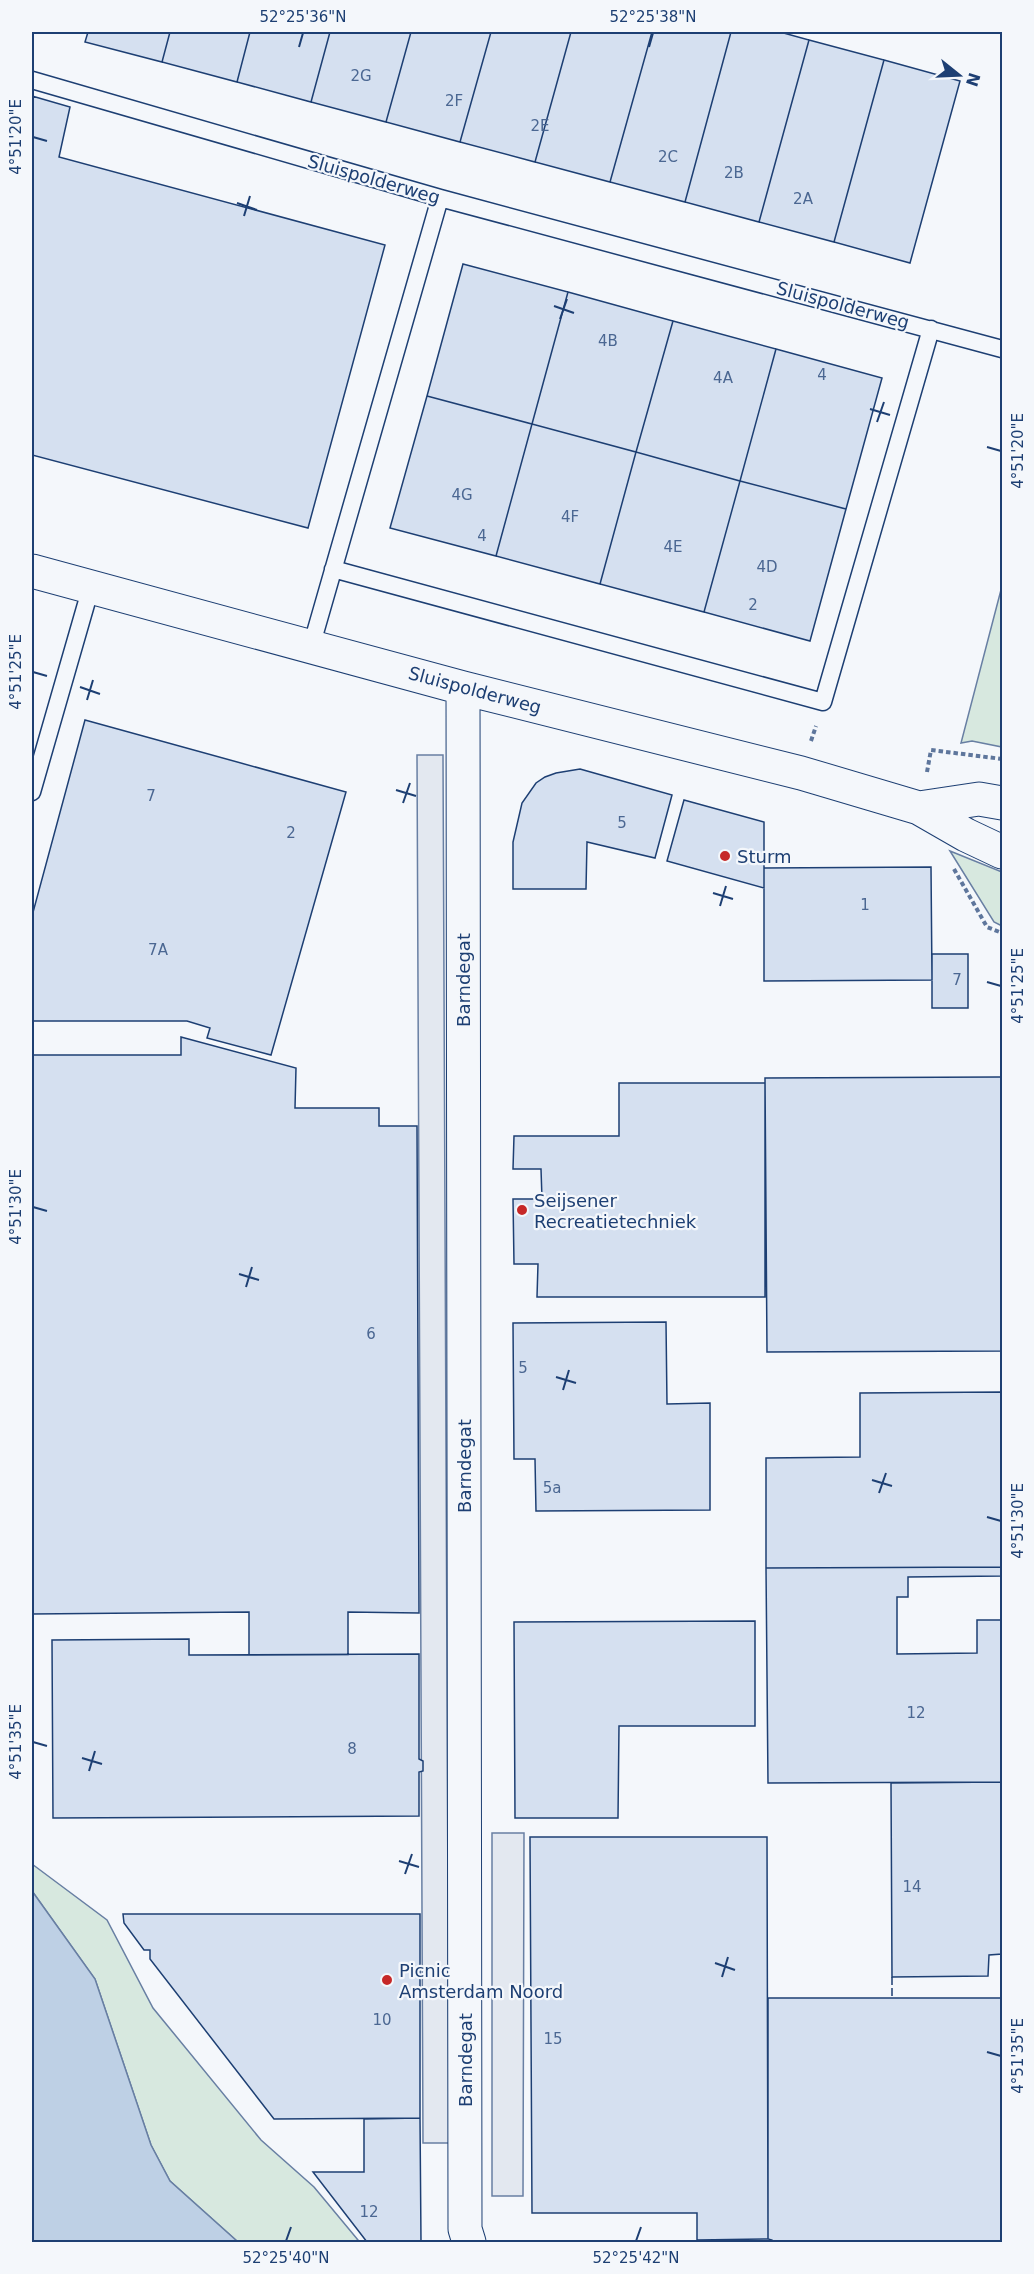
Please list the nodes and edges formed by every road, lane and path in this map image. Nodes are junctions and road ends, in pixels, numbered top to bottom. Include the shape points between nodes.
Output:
1 (32, 80) edge
2 (440, 198) junction
3 (931, 329) junction
4 (1002, 349) edge
5 (333, 569) junction
6 (32, 571) edge
7 (91, 587) junction
8 (311, 647) junction
9 (463, 688) junction
10 (32, 792) edge
11 (1002, 803) edge
12 (919, 808) junction
13 (1002, 852) edge
14 (950, 862) dead end
15 (1002, 933) edge
16 (469, 2242) edge

1 - 2 lane, Sluispolderweg
2 - 3 lane, Sluispolderweg
2 - 5 lane
3 - 4 lane
3 - 5 lane, Sluispolderweg via 824,702
5 - 8 lane
6 - 7 street, Sluispolderweg
7 - 8 street, Sluispolderweg
7 - 10 lane
8 - 9 street, Sluispolderweg
9 - 12 street, Sluispolderweg via 801,772
9 - 16 street, Barndegat via 465,2229
11 - 12 street, Sluispolderweg via 979,799
12 - 13 street, Sluispolderweg
14 - 15 path via 987,927

